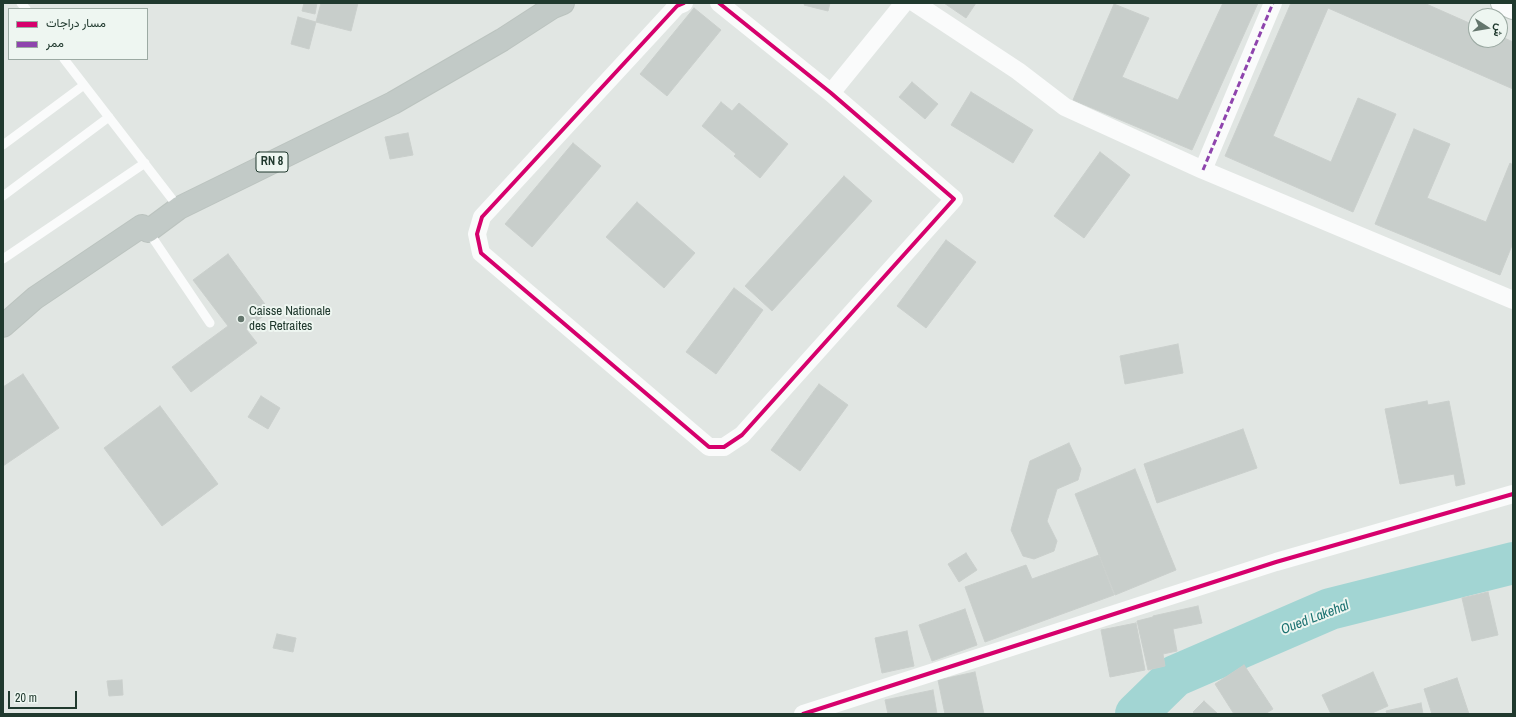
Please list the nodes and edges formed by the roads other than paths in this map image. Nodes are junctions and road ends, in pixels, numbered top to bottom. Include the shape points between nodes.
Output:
1 (684, 3) edge
2 (719, 3) edge
3 (904, 3) edge
4 (915, 3) edge
5 (1273, 3) edge
6 (1502, 3) edge
7 (558, 4) edge
8 (1513, 8) edge
9 (65, 60) edge
10 (84, 85) junction
11 (831, 92) junction
12 (109, 117) junction
13 (3, 145) edge
14 (145, 163) junction
15 (1203, 170) junction
16 (3, 196) edge
17 (179, 208) junction
18 (148, 231) junction
19 (3, 259) edge
20 (1513, 300) edge
21 (210, 323) dead end
22 (3, 326) edge
23 (1513, 494) edge
24 (803, 714) edge

1 - 11 street via 677,6 482,218 477,234 482,253 709,447 724,447 742,435 954,198
2 - 11 street
3 - 11 street
4 - 15 street via 1018,71 1065,107
5 - 15 street
6 - 8 main road
7 - 17 highway, RN 8 via 502,40 392,102
9 - 10 lane
10 - 12 lane
10 - 13 lane
12 - 14 lane
12 - 16 lane
14 - 17 lane
14 - 19 lane
15 - 20 street
17 - 18 highway, RN 8
18 - 21 lane
18 - 22 highway via 142,226 35,298
23 - 24 street via 1276,562

